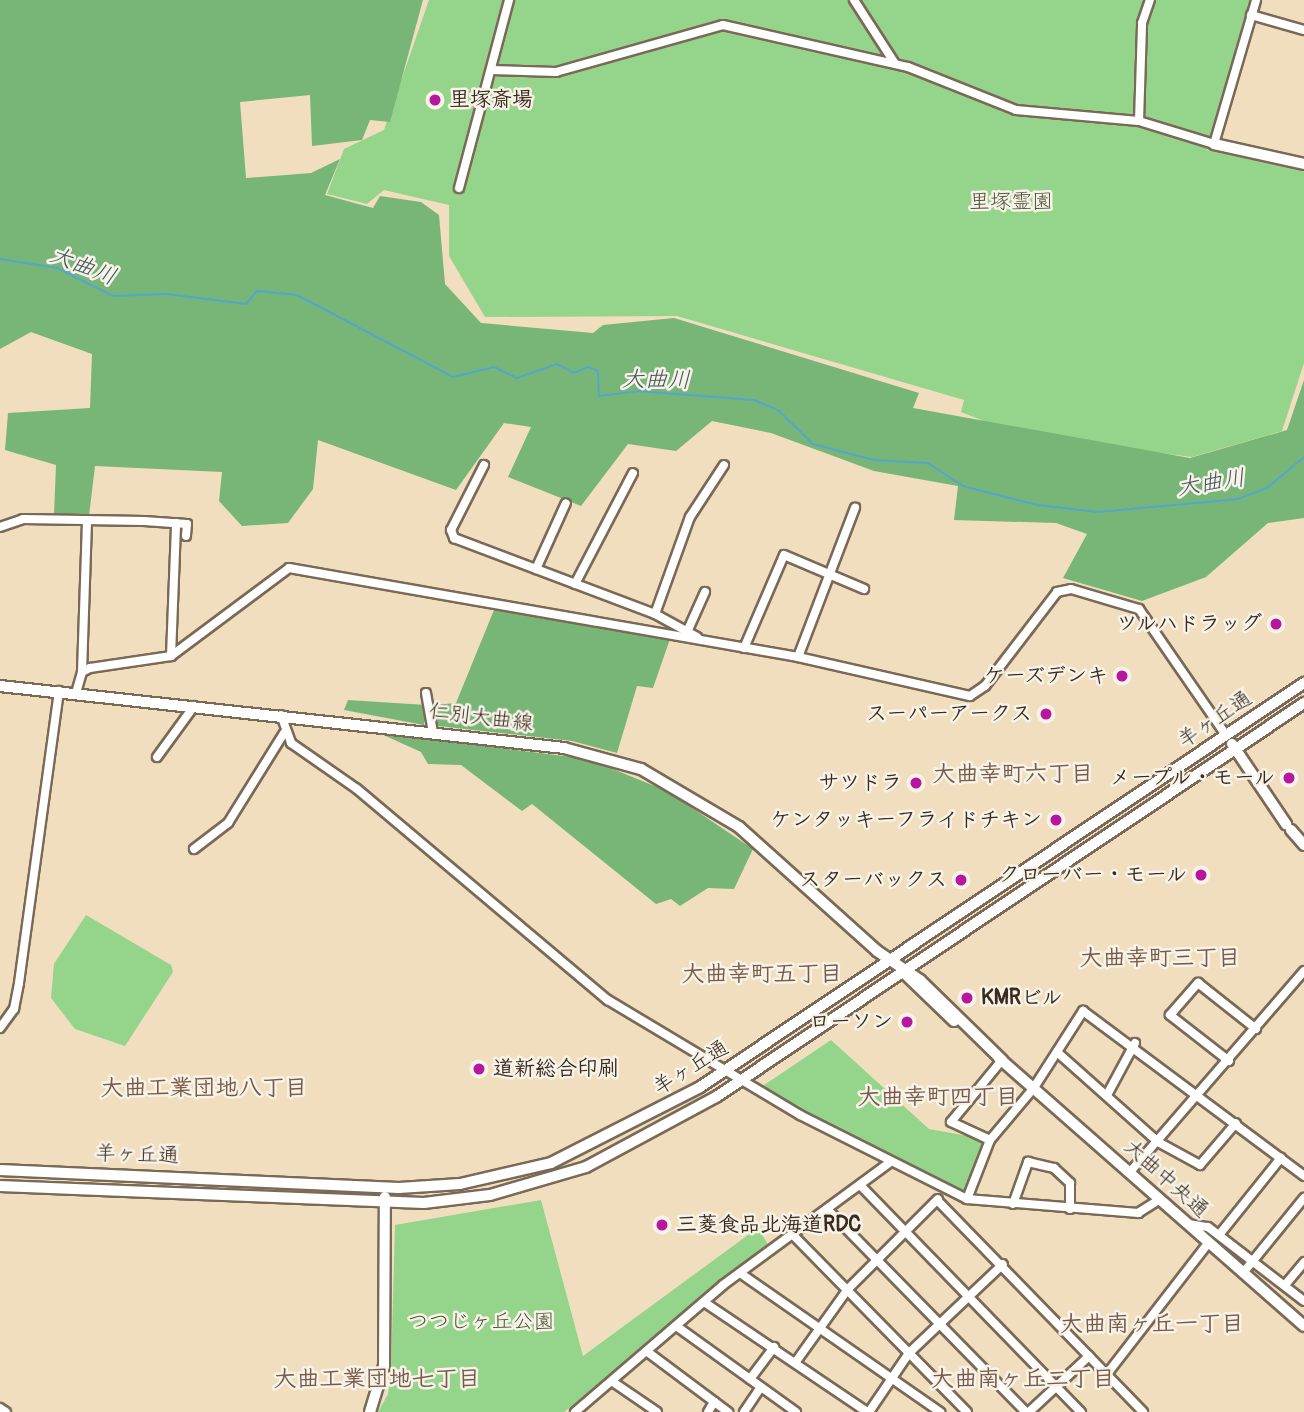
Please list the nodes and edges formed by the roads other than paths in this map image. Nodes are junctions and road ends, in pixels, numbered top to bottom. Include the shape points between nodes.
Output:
1 (509, 0) edge
2 (854, 0) edge
3 (1150, 0) edge
4 (1256, 0) edge
5 (1251, 15) junction
6 (1304, 30) edge
7 (894, 62) junction
8 (492, 70) junction
9 (1139, 121) junction
10 (1214, 144) junction
11 (1304, 164) edge
12 (459, 188) dead end
13 (724, 465) dead end
14 (484, 466) dead end
15 (633, 473) dead end
16 (566, 503) dead end
17 (855, 508) dead end
18 (88, 520) junction
19 (176, 523) junction
20 (0, 527) edge
21 (186, 536) dead end
22 (536, 569) junction
23 (834, 571) junction
24 (575, 584) junction
25 (864, 589) dead end
26 (705, 592) dead end
27 (655, 614) junction
28 (687, 632) junction
29 (703, 640) junction
30 (744, 648) junction
31 (171, 656) junction
32 (798, 657) junction
33 (82, 672) junction
34 (1304, 684) edge
35 (0, 686) edge
36 (60, 691) junction
37 (76, 693) junction
38 (426, 693) dead end
39 (1304, 703) edge
40 (194, 706) junction
41 (281, 715) junction
42 (433, 732) junction
43 (284, 733) junction
44 (1226, 736) junction
45 (1235, 749) junction
46 (157, 757) dead end
47 (1304, 845) edge
48 (194, 849) dead end
49 (890, 961) junction
50 (903, 971) junction
51 (1304, 971) edge
52 (0, 1028) edge
53 (1256, 1029) junction
54 (1135, 1044) junction
55 (1057, 1052) junction
56 (1002, 1060) junction
57 (1229, 1062) junction
58 (726, 1070) junction
59 (742, 1080) junction
60 (1033, 1089) junction
61 (1107, 1095) junction
62 (1200, 1095) junction
63 (1236, 1123) junction
64 (989, 1140) junction
65 (1158, 1142) junction
66 (1281, 1158) junction
67 (889, 1163) junction
68 (0, 1170) edge
69 (1130, 1172) junction
70 (1304, 1176) edge
71 (0, 1185) edge
72 (860, 1185) junction
73 (385, 1187) junction
74 (942, 1190) junction
75 (1304, 1198) edge
76 (967, 1199) junction
77 (1160, 1199) junction
78 (937, 1201) junction
79 (386, 1203) junction
80 (1013, 1205) junction
81 (827, 1209) junction
82 (1070, 1209) junction
83 (1188, 1224) junction
84 (906, 1232) junction
85 (793, 1235) junction
86 (1219, 1235) junction
87 (1209, 1242) junction
88 (877, 1260) junction
89 (1253, 1261) junction
90 (1304, 1262) edge
91 (1003, 1264) junction
92 (740, 1273) junction
93 (1243, 1273) junction
94 (1285, 1286) junction
95 (848, 1289) junction
96 (968, 1297) junction
97 (1304, 1301) edge
98 (704, 1302) junction
99 (940, 1324) junction
100 (1304, 1326) edge
101 (678, 1328) junction
102 (819, 1328) junction
103 (774, 1347) junction
104 (649, 1353) junction
105 (909, 1353) junction
106 (1089, 1356) junction
107 (795, 1363) junction
108 (1107, 1374) junction
109 (892, 1378) junction
110 (750, 1379) junction
111 (613, 1382) junction
112 (1055, 1386) junction
113 (761, 1387) junction
114 (714, 1402) junction
115 (0, 1408) edge
116 (580, 1411) edge
117 (6, 1412) edge
118 (370, 1412) edge
119 (657, 1412) edge
120 (708, 1412) edge
121 (728, 1412) edge
122 (744, 1412) edge
123 (796, 1412) edge
124 (868, 1412) edge
125 (940, 1412) edge
126 (967, 1412) edge
127 (1027, 1412) edge
128 (1080, 1412) edge
129 (1143, 1412) edge

1 - 8 street
2 - 7 street
3 - 9 street via 1142,23
4 - 5 street
5 - 6 street
5 - 10 street
7 - 8 street via 723,25 556,72
7 - 9 street via 1016,110
8 - 12 street
9 - 10 street
10 - 11 main road
13 - 27 street via 690,517
14 - 22 street via 451,530 454,538
15 - 24 street
16 - 22 street
17 - 23 street
18 - 19 street
18 - 20 street via 23,519
18 - 33 street
19 - 21 street via 187,524
19 - 31 street
22 - 24 street
23 - 25 street
23 - 30 street via 793,556 779,559
23 - 32 street
24 - 27 street
26 - 28 street
27 - 28 street
28 - 29 street
29 - 30 street
29 - 31 street via 306,566 276,573
30 - 32 street
31 - 33 street
32 - 44 street via 976,695 1057,592 1071,589 1139,609
33 - 37 street
34 - 44 main road, 羊ヶ丘通
35 - 36 main road, 仁別大曲線
36 - 37 main road, 仁別大曲線
36 - 52 street via 19,983 14,1009
37 - 40 main road, 仁別大曲線
38 - 42 street
39 - 45 main road, 羊ヶ丘通
40 - 41 main road, 仁別大曲線
40 - 46 street
41 - 42 main road, 仁別大曲線
41 - 43 street
42 - 49 main road, 仁別大曲線 via 564,748 641,769 739,827
43 - 48 street via 228,823
43 - 58 street via 608,1000
44 - 45 main road
44 - 49 main road, 羊ヶ丘通
45 - 47 main road
45 - 50 main road, 羊ヶ丘通
49 - 50 main road, 大曲中央通
49 - 58 main road, 羊ヶ丘通
50 - 56 main road, 大曲中央通 via 920,979
50 - 59 main road, 羊ヶ丘通
51 - 53 street
53 - 57 street
53 - 57 street via 1198,984 1170,1015
54 - 55 street via 1083,1011
54 - 61 street
54 - 62 street
55 - 60 street
55 - 61 street
56 - 60 main road, 大曲中央通
56 - 64 street via 951,1122
57 - 62 street
58 - 59 street
58 - 73 main road, 羊ヶ丘通 via 622,1131 551,1163 460,1184
59 - 67 street
59 - 79 main road, 羊ヶ丘通 via 586,1167 490,1195
60 - 64 street
60 - 69 main road, 大曲中央通
61 - 65 street
62 - 63 street
62 - 65 street
63 - 65 street via 1200,1165
63 - 66 street
64 - 76 street
65 - 69 street
66 - 70 street
66 - 86 street
67 - 72 street
67 - 74 street
68 - 73 main road, 羊ヶ丘通
69 - 77 main road, 大曲中央通
71 - 79 main road, 羊ヶ丘通
72 - 81 street
72 - 84 street
73 - 79 main road
74 - 76 street
74 - 78 street
75 - 89 street
76 - 80 street
77 - 82 street via 1138,1213
77 - 83 main road, 大曲中央通
78 - 84 street
78 - 91 street
79 - 118 main road via 384,1366
80 - 82 street
80 - 82 street via 1028,1163 1054,1168 1070,1183
81 - 85 street
81 - 88 street
83 - 86 street
83 - 87 main road, 大曲中央通
84 - 88 street
84 - 96 street
85 - 92 street
85 - 95 street
86 - 89 street
87 - 93 main road, 大曲中央通
87 - 108 street
88 - 95 street
88 - 99 street
89 - 93 street
89 - 94 street
90 - 94 street
91 - 96 street
91 - 106 street
92 - 98 street
92 - 102 street
93 - 100 main road, 大曲中央通
94 - 97 street
95 - 102 street
95 - 105 street
96 - 99 street
96 - 112 street
98 - 101 street
98 - 103 street
99 - 105 street
99 - 127 street
101 - 104 street
101 - 110 street
102 - 107 street
102 - 109 street
103 - 107 street
103 - 110 street
104 - 111 street
104 - 114 street
105 - 109 street
105 - 126 street
106 - 108 street
106 - 112 street
107 - 124 street
108 - 129 street
109 - 124 street
109 - 125 street
110 - 113 street
111 - 116 street
111 - 119 street
112 - 127 street
112 - 128 street
113 - 122 street
113 - 123 street
114 - 120 street
114 - 121 street
115 - 117 street

